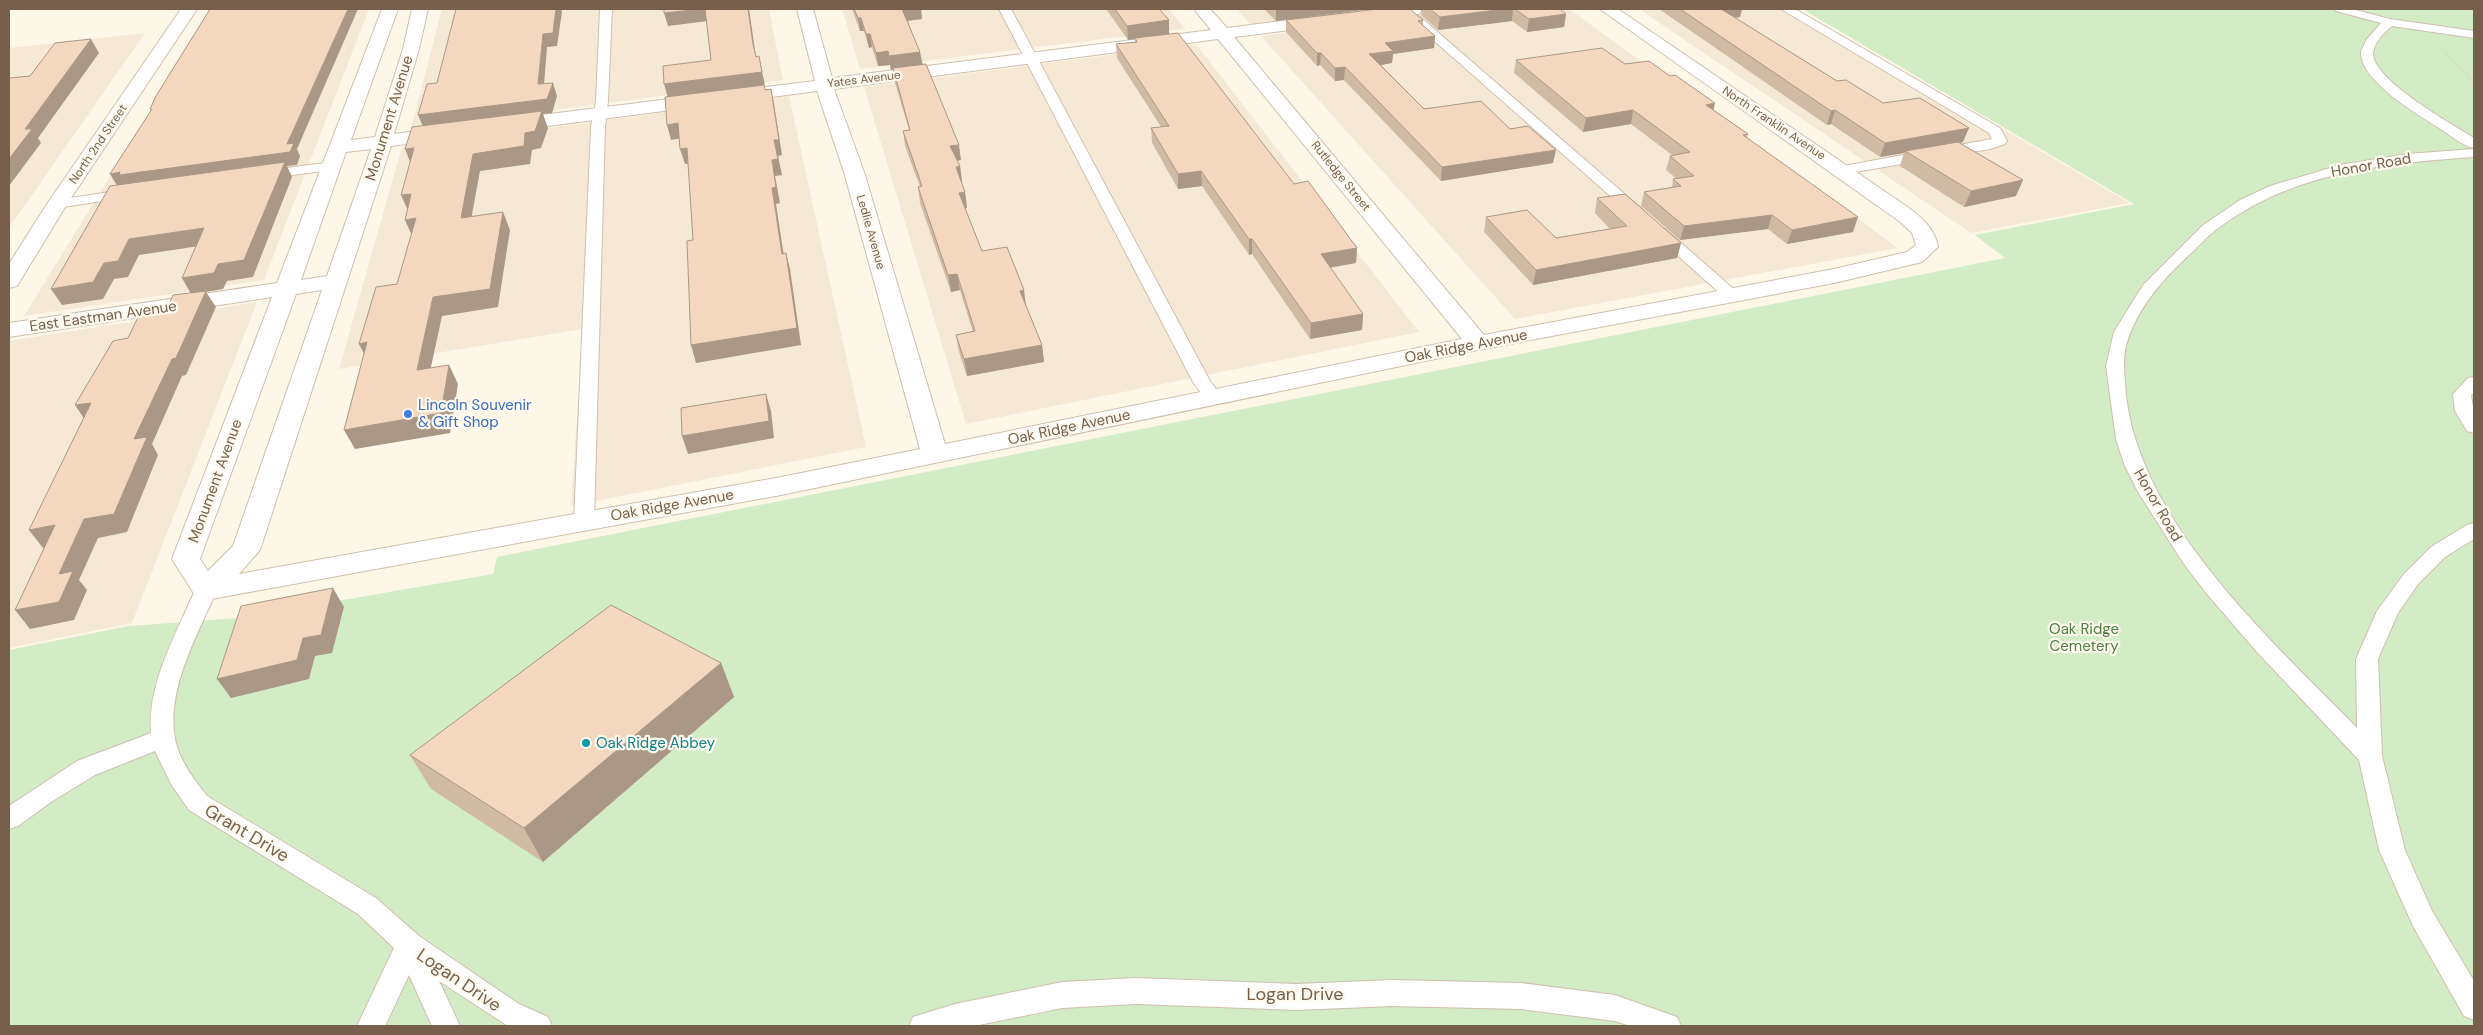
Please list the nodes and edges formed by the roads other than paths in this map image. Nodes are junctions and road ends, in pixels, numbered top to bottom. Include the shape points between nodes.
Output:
1 (190, 9) edge
2 (390, 9) edge
3 (420, 9) edge
4 (606, 9) edge
5 (805, 9) edge
6 (1005, 9) edge
7 (1202, 9) edge
8 (1409, 9) edge
9 (1608, 9) edge
10 (1787, 9) edge
11 (2340, 9) edge
12 (1358, 17) edge
13 (1339, 19) edge
14 (2389, 22) junction
15 (1223, 33) junction
16 (2474, 34) edge
17 (411, 49) junction
18 (374, 54) junction
19 (1030, 58) junction
20 (824, 84) junction
21 (600, 113) junction
22 (495, 127) edge
23 (466, 130) edge
24 (384, 141) junction
25 (2474, 144) edge
26 (341, 146) junction
27 (2474, 153) edge
28 (333, 166) junction
29 (1843, 170) junction
30 (244, 178) edge
31 (149, 191) edge
32 (57, 204) junction
33 (1927, 247) joint
34 (9, 281) edge
35 (336, 281) junction
36 (286, 289) junction
37 (1731, 295) junction
38 (9, 330) edge
39 (1478, 343) junction
40 (2474, 382) edge
41 (1213, 397) junction
42 (2474, 427) edge
43 (935, 455) junction
44 (584, 521) junction
45 (2474, 530) edge
46 (206, 590) junction
47 (164, 738) junction
48 (2370, 756) junction
49 (9, 819) edge
50 (409, 945) junction
51 (2474, 1007) edge
52 (371, 1026) edge
53 (446, 1026) edge
54 (538, 1026) edge
55 (923, 1026) edge
56 (1667, 1026) edge

1 - 32 street, North 2nd Street
2 - 18 street, Monument Avenue
3 - 17 street, Monument Avenue
4 - 21 lane
5 - 20 street, Ledlie Avenue
6 - 19 lane
7 - 15 street, Rutledge Street
8 - 12 street
8 - 37 lane
9 - 29 street, North Franklin Avenue
10 - 29 lane via 1999,136 2000,141 1990,145
11 - 14 lane
13 - 15 street, Yates Avenue
14 - 16 lane
14 - 25 lane via 2370,44 2366,56 2371,68 2404,98
15 - 19 street, Yates Avenue
15 - 39 street, Rutledge Street
17 - 18 street
17 - 24 street, Monument Avenue
18 - 26 street, Monument Avenue
19 - 20 street, Yates Avenue
19 - 41 lane via 1202,382
20 - 21 street, Yates Avenue
20 - 43 street, Ledlie Avenue via 854,172
21 - 22 street, Yates Avenue
21 - 44 lane
23 - 24 street
24 - 26 street
24 - 35 street, Monument Avenue
26 - 28 street, Monument Avenue
27 - 48 lane, Honor Road via 2394,160 2332,171 2290,183 2239,207 2216,222 2170,264 2144,295 2124,329 2115,362 2119,412 2129,454 2149,496 2184,550 2234,614
28 - 30 lane
28 - 36 street, Monument Avenue
29 - 33 street, North Franklin Avenue via 1912,221 1927,238
31 - 32 lane
32 - 34 street, North 2nd Street
33 - 37 street, Oak Ridge Avenue via 1914,257
35 - 36 street, East Eastman Avenue
35 - 46 street, Monument Avenue via 246,550
36 - 38 street, East Eastman Avenue
36 - 46 street, Monument Avenue via 186,559
37 - 39 street, Oak Ridge Avenue
39 - 41 street, Oak Ridge Avenue
40 - 42 lane via 2462,394 2464,411
41 - 43 street, Oak Ridge Avenue
43 - 44 street, Oak Ridge Avenue
44 - 46 street, Oak Ridge Avenue
45 - 48 lane via 2438,552 2411,579 2388,611 2367,659
46 - 47 lane, Grant Drive via 167,690 162,724
47 - 49 lane via 86,768
47 - 50 lane, Grant Drive via 178,778 198,803 367,906
48 - 51 lane via 2392,850 2422,918
50 - 52 lane
50 - 53 lane
50 - 54 lane, Logan Drive via 509,1014
55 - 56 lane, Logan Drive via 1062,994 1136,991 1296,997 1392,992 1520,996 1615,1008

